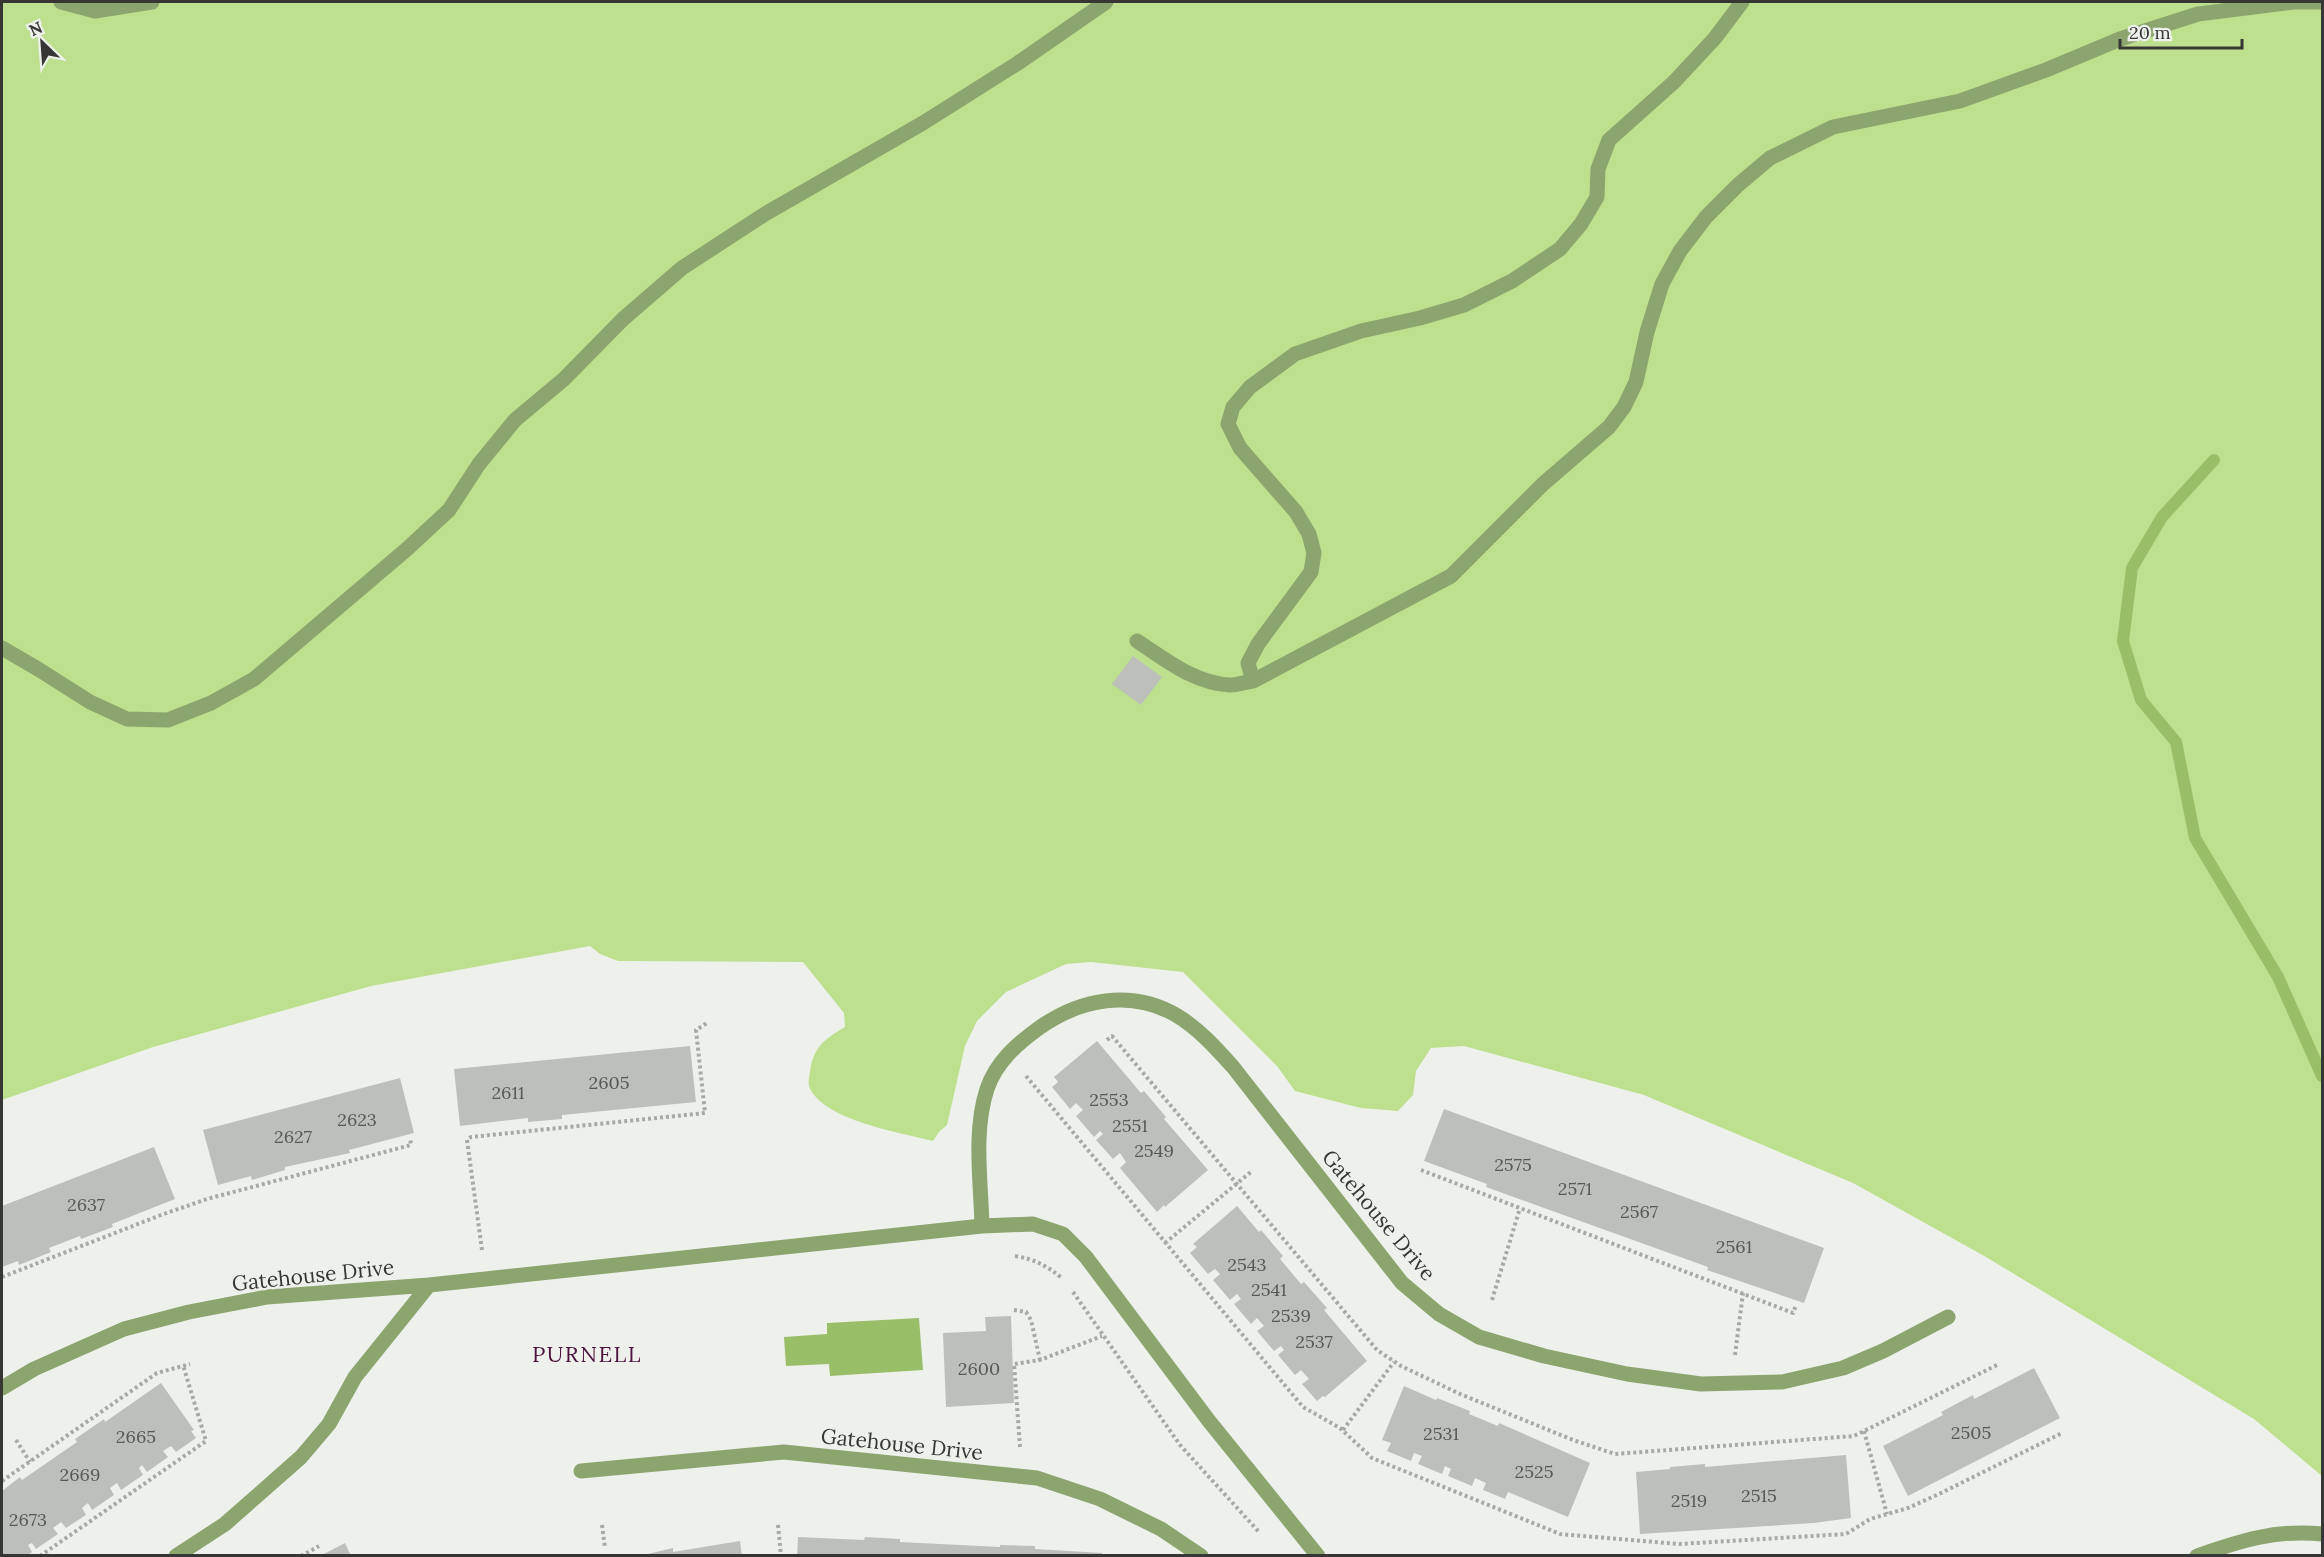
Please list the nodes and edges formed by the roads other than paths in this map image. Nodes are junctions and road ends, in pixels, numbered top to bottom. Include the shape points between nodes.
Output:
1 (61, 2) edge
2 (152, 2) edge
3 (1106, 2) edge
4 (1742, 2) edge
5 (2322, 2) edge
6 (1137, 641) dead end
7 (2, 648) edge
8 (1253, 681) junction
9 (982, 1226) junction
10 (429, 1285) junction
11 (1948, 1317) dead end
12 (2, 1388) edge
13 (581, 1472) dead end
14 (2322, 1534) edge
15 (176, 1556) edge
16 (1201, 1556) edge
17 (1318, 1556) edge
18 (2197, 1556) edge

1 - 2 street via 95,10
3 - 7 street via 933,117 765,214 682,268 623,319 564,379 514,420 449,510 254,679 211,703 168,720 127,718 90,702
4 - 8 street via 1674,82 1609,140 1598,169 1597,197 1560,249 1512,281 1464,304 1362,331 1295,354 1250,387 1233,407 1228,424 1239,448 1296,512 1314,552 1311,572 1248,663
5 - 8 street via 2198,14 2120,39 1960,102 1833,127 1770,158 1706,217 1680,251 1662,284 1636,382 1624,408 1609,427 1544,484 1451,576
6 - 8 street via 1184,671 1210,681 1230,685
9 - 10 street, Gatehouse Drive
9 - 11 street, Gatehouse Drive via 980,1131 987,1089 1003,1058 1054,1018 1077,1007 1109,999 1144,1001 1176,1015 1204,1036 1233,1067 1402,1283 1439,1314 1479,1337 1627,1374 1701,1384 1782,1382 1843,1368
9 - 17 street, Gatehouse Drive via 1033,1224 1063,1234 1086,1257 1209,1421
10 - 12 street, Gatehouse Drive via 267,1297 189,1312 124,1329 34,1369
10 - 15 street, Gatehouse Drive via 355,1377 329,1424 302,1457 225,1524
13 - 16 street, Gatehouse Drive via 784,1452 1037,1478 1100,1499 1161,1529
14 - 18 street via 2271,1534

